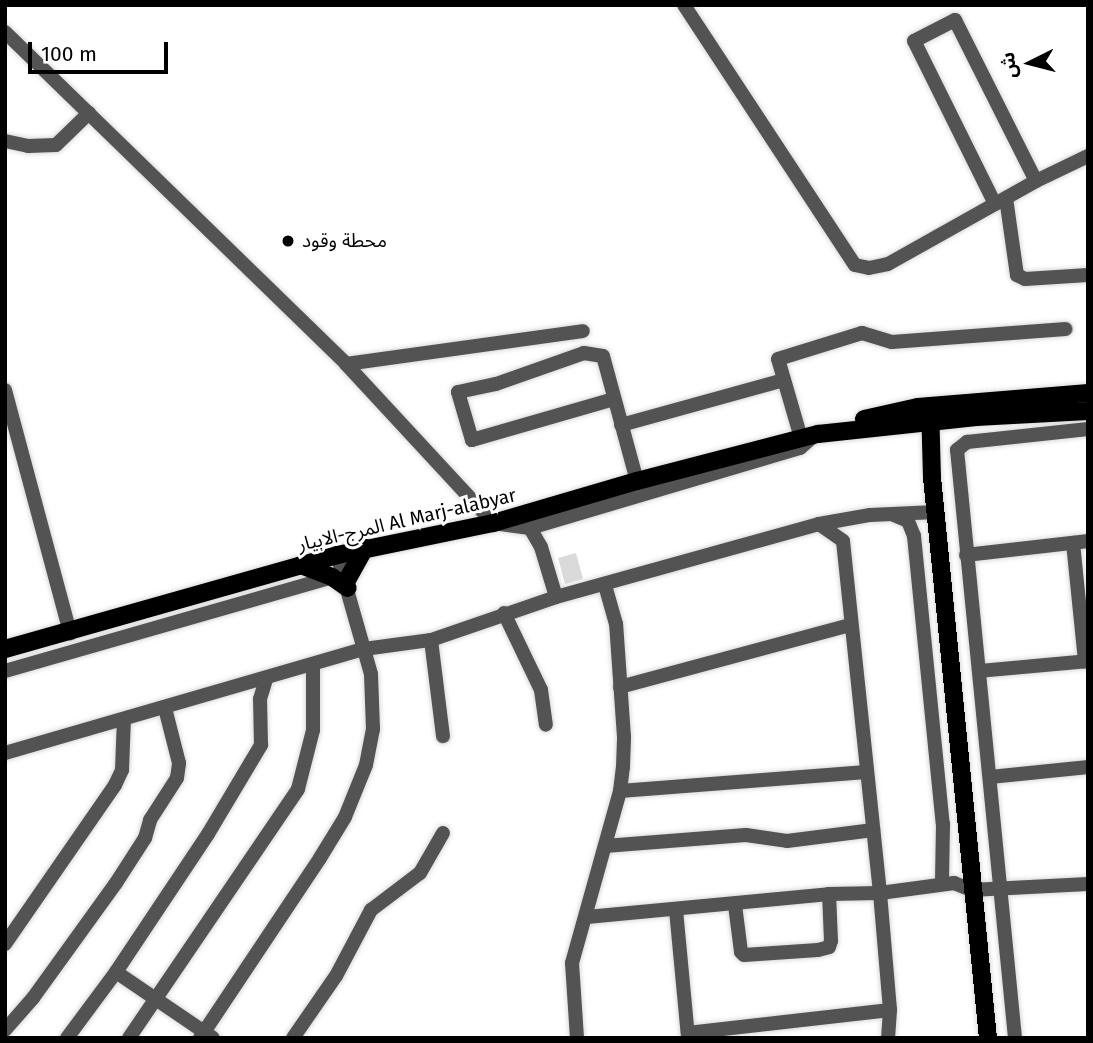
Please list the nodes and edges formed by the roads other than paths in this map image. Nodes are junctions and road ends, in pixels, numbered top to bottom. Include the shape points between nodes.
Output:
1 (684, 5) edge
2 (5, 32) edge
3 (21, 47) junction
4 (5, 54) edge
5 (89, 113) junction
6 (5, 141) edge
7 (1088, 156) edge
8 (1036, 181) junction
9 (1001, 201) junction
10 (1088, 275) edge
11 (1066, 328) dead end
12 (583, 331) dead end
13 (346, 364) junction
14 (784, 380) junction
15 (5, 390) edge
16 (1088, 393) edge
17 (614, 399) junction
18 (1088, 411) edge
19 (925, 414) junction
20 (953, 419) junction
21 (621, 425) junction
22 (899, 425) junction
23 (1088, 429) edge
24 (811, 436) junction
25 (928, 444) junction
26 (637, 481) junction
27 (936, 512) junction
28 (892, 514) junction
29 (857, 518) junction
30 (493, 523) junction
31 (820, 524) junction
32 (530, 528) junction
33 (843, 541) junction
34 (1088, 541) edge
35 (1073, 543) junction
36 (365, 548) junction
37 (337, 555) junction
38 (967, 555) junction
39 (301, 565) junction
40 (1083, 571) edge
41 (342, 583) junction
42 (605, 586) junction
43 (556, 597) junction
44 (504, 613) junction
45 (124, 618) junction
46 (850, 625) junction
47 (69, 633) junction
48 (130, 636) junction
49 (431, 639) junction
50 (5, 649) edge
51 (364, 649) junction
52 (1086, 661) edge
53 (313, 666) junction
54 (5, 671) edge
55 (979, 671) junction
56 (266, 679) junction
57 (620, 687) junction
58 (165, 708) junction
59 (124, 719) junction
60 (545, 725) dead end
61 (443, 737) dead end
62 (5, 753) edge
63 (1088, 767) edge
64 (866, 772) junction
65 (990, 777) junction
66 (620, 792) junction
67 (873, 830) junction
68 (443, 833) dead end
69 (605, 846) junction
70 (942, 883) junction
71 (1088, 884) edge
72 (971, 890) junction
73 (999, 890) junction
74 (880, 893) junction
75 (829, 894) junction
76 (735, 905) junction
77 (676, 910) junction
78 (587, 917) junction
79 (5, 944) edge
80 (116, 972) junction
81 (155, 999) junction
82 (890, 1010) junction
83 (5, 1030) edge
84 (206, 1036) edge
85 (688, 1036) edge
86 (67, 1038) edge
87 (129, 1038) edge
88 (293, 1038) edge
89 (577, 1038) edge
90 (888, 1038) edge
91 (988, 1038) edge
92 (1015, 1038) edge

1 - 9 street via 855,265 888,264
2 - 3 street
3 - 4 street
3 - 5 street
5 - 6 street via 56,145
5 - 13 street
7 - 8 street
8 - 9 street
8 - 9 street via 955,20 914,41
9 - 10 street via 1017,275 1025,279
11 - 14 street via 892,342 862,334 778,359
12 - 13 street
13 - 30 street
14 - 21 street
14 - 24 street
15 - 47 street
16 - 19 main road, المرج-الابيار Al Marj-alabyar
17 - 17 street via 472,440 458,392 594,353 606,361
17 - 21 street
18 - 20 main road, المرج-الابيار Al Marj-alabyar
19 - 20 main road, المرج-الابيار Al Marj-alabyar
19 - 22 main road, المرج-الابيار Al Marj-alabyar
19 - 24 main road, المرج-الابيار Al Marj-alabyar via 851,422
19 - 25 main road
20 - 25 main road
21 - 26 street
22 - 24 main road, المرج-الابيار Al Marj-alabyar
22 - 25 main road
23 - 38 street via 959,446
24 - 26 main road, المرج-الابيار Al Marj-alabyar
24 - 32 street via 800,448
25 - 27 main road
26 - 30 main road, المرج-الابيار Al Marj-alabyar
27 - 28 street
27 - 72 main road
28 - 29 street
28 - 70 street via 908,521 914,536 943,824
29 - 31 street
29 - 33 street
30 - 32 street
30 - 36 main road, المرج-الابيار Al Marj-alabyar
31 - 33 street
31 - 42 street
32 - 43 street via 541,547
33 - 46 street
34 - 35 street
35 - 38 street
35 - 40 street
36 - 37 main road, المرج-الابيار Al Marj-alabyar
36 - 41 main road
37 - 39 main road, المرج-الابيار Al Marj-alabyar
37 - 41 street
38 - 55 street
39 - 41 main road
39 - 45 main road, المرج-الابيار Al Marj-alabyar
40 - 52 street
41 - 48 street
41 - 51 street
42 - 43 street
42 - 57 street via 617,624
43 - 44 street
44 - 49 street
44 - 60 street via 541,690
45 - 47 main road, المرج-الابيار Al Marj-alabyar
45 - 48 street
46 - 57 street
46 - 64 street
47 - 50 main road, المرج-الابيار Al Marj-alabyar
48 - 54 street
49 - 51 street
49 - 61 street
51 - 53 street
51 - 84 street via 373,691 373,729 361,782 320,858
52 - 55 street
53 - 56 street
53 - 81 street via 313,730 298,789
55 - 65 street
56 - 58 street
56 - 80 street via 260,699 261,745
57 - 66 street via 624,737
58 - 59 street
58 - 83 street via 179,763 177,778 116,883
59 - 62 street
59 - 79 street via 122,770 115,785
63 - 65 street
64 - 66 street
64 - 67 street
65 - 73 street
66 - 69 street
67 - 69 street via 787,841 746,835
67 - 74 street
68 - 88 street via 419,873 371,910 336,976
69 - 78 street
70 - 72 street
70 - 74 street
71 - 73 street
72 - 73 street
72 - 91 main road
73 - 92 street
74 - 75 street
74 - 82 street
75 - 76 street
75 - 76 street via 831,941 829,947 818,950 744,956
76 - 77 street
77 - 78 street
77 - 85 street
78 - 89 street via 572,963
80 - 81 street
80 - 86 street
81 - 84 street
81 - 87 street
82 - 85 street
82 - 90 street

